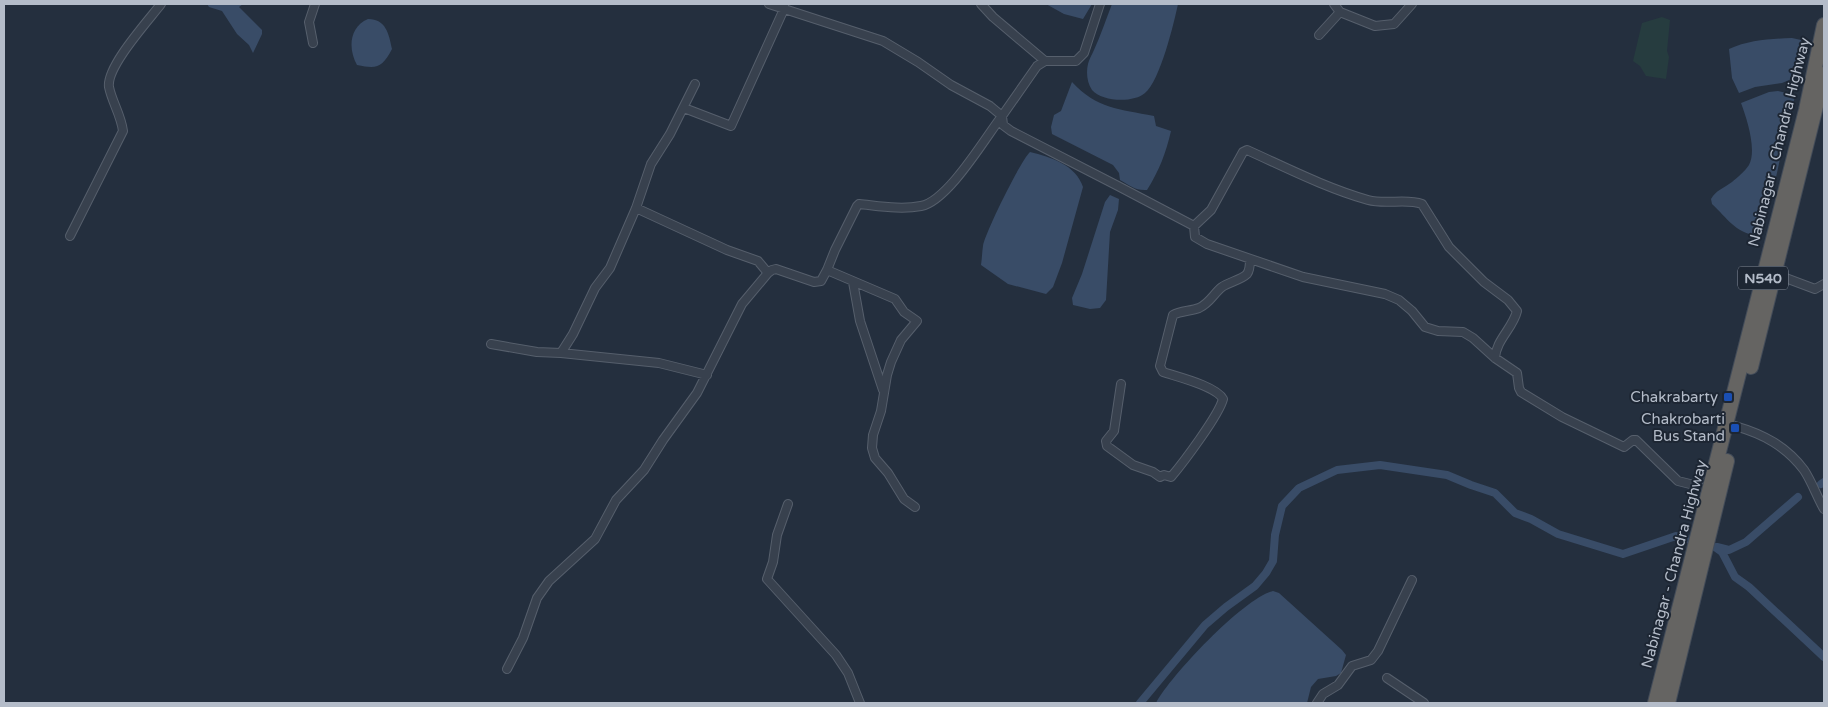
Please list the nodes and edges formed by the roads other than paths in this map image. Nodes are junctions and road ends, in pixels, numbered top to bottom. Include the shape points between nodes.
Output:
1 (161, 4) edge
2 (315, 4) edge
3 (768, 4) edge
4 (981, 4) edge
5 (1100, 4) edge
6 (1334, 4) edge
7 (1412, 4) edge
8 (784, 6) edge
9 (1340, 12) junction
10 (1824, 25) edge
11 (1319, 35) dead end
12 (313, 43) dead end
13 (1045, 61) junction
14 (1824, 74) edge
15 (695, 84) dead end
16 (1821, 105) edge
17 (684, 108) junction
18 (1002, 116) junction
19 (636, 208) junction
20 (1194, 226) junction
21 (70, 236) dead end
22 (1250, 259) junction
23 (827, 270) junction
24 (768, 273) junction
25 (1775, 274) junction
26 (853, 282) junction
27 (1824, 284) edge
28 (1760, 311) junction
29 (491, 344) dead end
30 (561, 353) junction
31 (1495, 358) junction
32 (707, 375) junction
33 (1121, 384) dead end
34 (884, 393) junction
35 (1735, 426) junction
36 (1718, 463) junction
37 (788, 504) dead end
38 (915, 507) dead end
39 (1824, 509) edge
40 (1705, 532) junction
41 (1698, 558) junction
42 (1412, 580) dead end
43 (507, 669) dead end
44 (1387, 678) dead end
45 (860, 703) edge
46 (1318, 703) edge
47 (1424, 703) edge
48 (1656, 703) edge
49 (1668, 703) edge

1 - 21 street via 128,46 109,79 123,131
2 - 12 street via 309,22
3 - 8 street
4 - 13 street
5 - 13 street via 1084,52 1076,61
6 - 9 street
7 - 9 street via 1394,24 1375,26
8 - 17 street via 730,126
8 - 18 street via 883,41
9 - 11 street
10 - 28 highway, Nabinagar - Chandra Highway / N540
13 - 18 street via 1037,66
14 - 16 highway, Nabinagar - Chandra Highway / N540
15 - 17 street
16 - 25 highway, Nabinagar - Chandra Highway / N540
17 - 19 street via 651,164
18 - 20 street via 1002,125 1011,131
18 - 23 street via 950,186 930,203 899,208 856,206
19 - 24 street via 758,261
19 - 30 street via 610,268 595,288
20 - 22 street via 1195,237
20 - 31 street via 1210,210 1242,152 1247,150 1317,183 1370,201 1422,204 1449,247 1517,311 1496,348
22 - 31 street via 1303,277 1385,294 1399,300 1426,327 1463,332
22 - 33 street via 1245,276 1221,288 1202,307 1173,315 1161,370 1208,388 1223,399 1171,478 1160,477 1133,465 1108,446 1106,442 1114,431
23 - 24 street via 817,282 782,270
23 - 26 street
24 - 32 street via 742,304
25 - 27 street via 1815,289
25 - 28 highway, Nabinagar - Chandra Highway / N540
26 - 34 street via 860,321
26 - 34 street via 895,299 904,312 917,321 901,340 889,369
28 - 35 highway, Nabinagar - Chandra Highway / N540
28 - 36 highway, Nabinagar - Chandra Highway / N540
29 - 30 street
30 - 32 street via 659,363
31 - 36 street via 1517,373 1521,392 1562,417 1624,447 1636,440 1680,482 1694,485
32 - 43 street via 644,470 616,500 595,539 546,584
34 - 38 street via 872,448 875,458 904,499
35 - 39 street via 1768,438 1789,453 1804,471
35 - 40 highway, Nabinagar - Chandra Highway / N540
36 - 40 highway, Nabinagar - Chandra Highway / N540
37 - 45 street via 767,579 836,654
40 - 41 highway, Nabinagar - Chandra Highway / N540
41 - 48 highway, Nabinagar - Chandra Highway / N540
41 - 49 highway, Nabinagar - Chandra Highway / N540
42 - 46 street via 1371,660 1352,666 1338,685 1323,694
44 - 47 street

